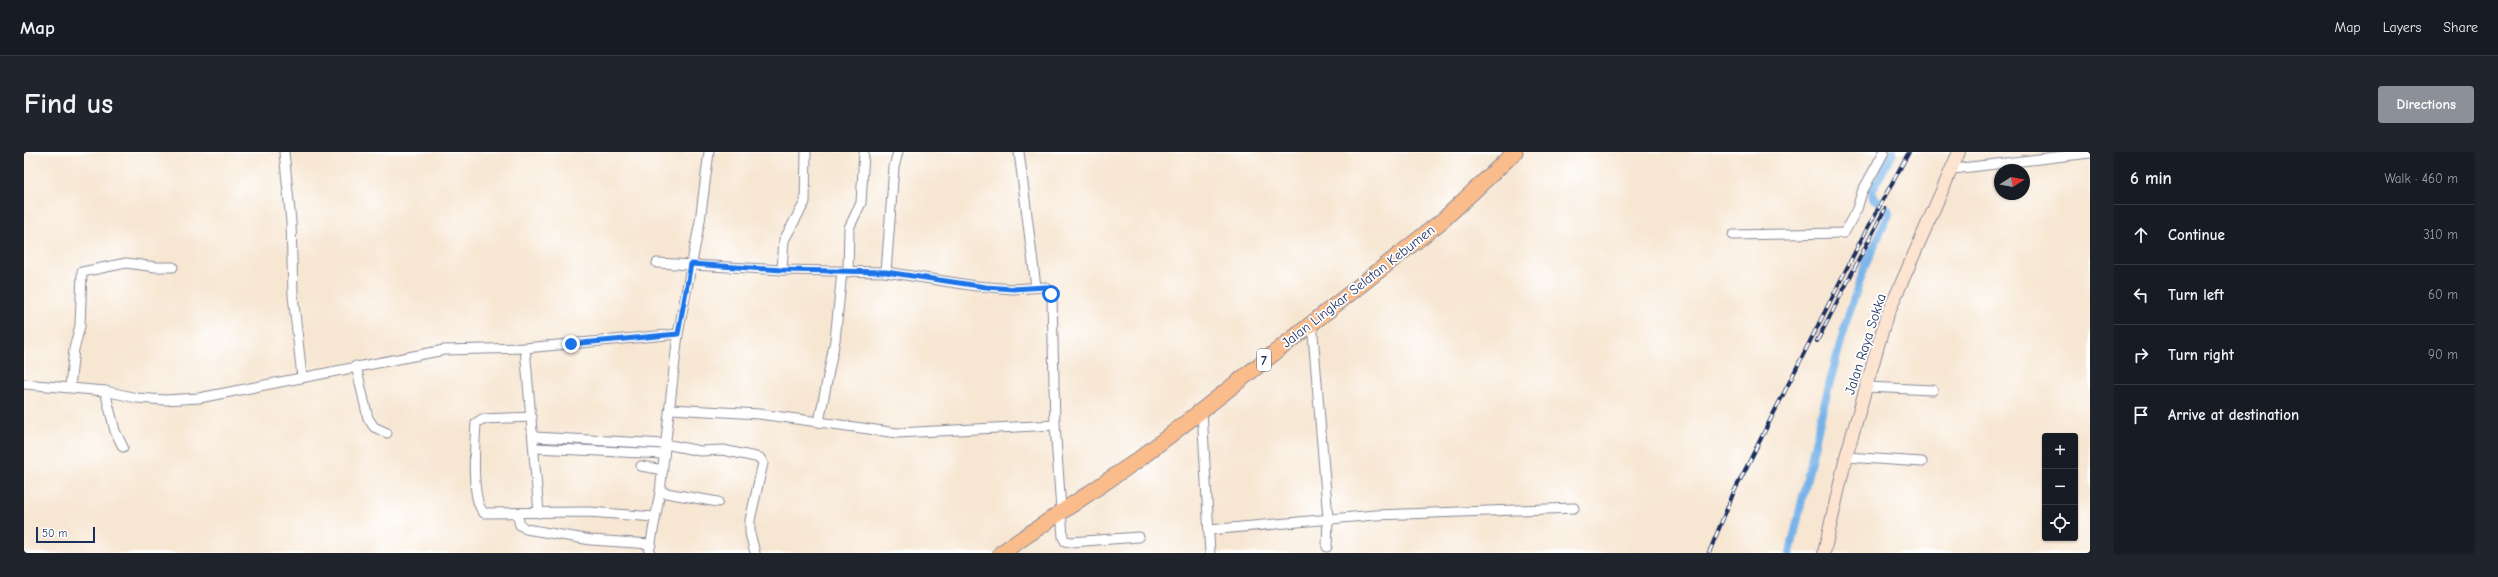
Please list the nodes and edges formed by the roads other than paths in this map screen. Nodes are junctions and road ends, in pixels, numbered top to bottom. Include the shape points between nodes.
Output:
1 (284, 152) edge
2 (709, 152) edge
3 (806, 152) edge
4 (864, 152) edge
5 (898, 152) edge
6 (1019, 152) edge
7 (1515, 152) edge
8 (1884, 152) edge
9 (1959, 152) edge
10 (2090, 153) edge
11 (1953, 169) junction
12 (1734, 235) dead end
13 (657, 263) dead end
14 (691, 264) junction
15 (173, 267) dead end
16 (782, 270) junction
17 (845, 272) junction
18 (886, 272) junction
19 (1036, 287) junction
20 (1312, 322) junction
21 (678, 334) junction
22 (525, 348) junction
23 (356, 366) junction
24 (302, 377) junction
25 (24, 384) edge
26 (70, 387) junction
27 (1866, 387) junction
28 (1933, 390) dead end
29 (105, 391) junction
30 (670, 409) junction
31 (1202, 410) junction
32 (532, 417) junction
33 (819, 422) junction
34 (1055, 425) junction
35 (387, 433) dead end
36 (534, 437) junction
37 (123, 447) dead end
38 (535, 448) junction
39 (664, 449) junction
40 (1846, 456) junction
41 (1922, 462) dead end
42 (641, 466) dead end
43 (663, 470) junction
44 (660, 492) junction
45 (718, 502) dead end
46 (1574, 508) dead end
47 (539, 513) junction
48 (1063, 513) junction
49 (517, 514) junction
50 (656, 517) junction
51 (1328, 518) junction
52 (1209, 530) junction
53 (1139, 537) dead end
54 (1327, 547) dead end
55 (650, 548) edge
56 (755, 553) edge
57 (1001, 553) edge
58 (1210, 553) edge
59 (1824, 553) edge

1 - 24 street via 293,295
2 - 14 street
3 - 16 street via 805,202 784,240
4 - 17 street via 861,203 849,228
5 - 18 street via 894,167
6 - 19 street
7 - 20 highway, Jalan Lingkar Selatan Kebumen / 7 via 1443,220
8 - 12 street via 1844,232
9 - 11 main road, Jalan Raya Sokka
10 - 11 street
11 - 27 main road, Jalan Raya Sokka via 1886,318
13 - 14 street
14 - 16 street
14 - 21 street
15 - 26 street via 156,268 126,263 82,272 80,326 74,349
16 - 17 street
17 - 18 street
17 - 33 street
18 - 19 street via 983,287
19 - 34 street via 1045,287 1052,299
20 - 31 highway, Jalan Lingkar Selatan Kebumen / 7
20 - 51 street
21 - 22 street
21 - 30 street
22 - 23 street via 444,350
22 - 32 street
23 - 24 street
23 - 35 street via 368,418 374,427
24 - 29 street via 199,398 137,398
25 - 26 street
26 - 29 street
27 - 28 street
27 - 40 main road, Jalan Raya Sokka
29 - 37 street via 113,425
30 - 33 street via 759,414
30 - 39 street
31 - 48 highway, Jalan Lingkar Selatan Kebumen / 7 via 1138,460
31 - 52 street
32 - 36 street
32 - 49 street via 482,419 476,423 474,460 479,508 484,513
33 - 34 street via 897,433
34 - 48 street
36 - 38 street
36 - 39 street
38 - 39 street
38 - 47 street
39 - 43 street
39 - 56 street via 723,450 762,459 749,529
40 - 41 street
40 - 59 main road, Jalan Raya Sokka
42 - 43 street
43 - 44 street
44 - 45 street
44 - 50 street
46 - 51 street
47 - 49 street
47 - 50 street via 597,512
48 - 53 street via 1063,537 1068,542
48 - 57 highway, Jalan Lingkar Selatan Kebumen / 7
49 - 55 street via 520,525 526,529
50 - 55 street
51 - 52 street
51 - 54 street
52 - 58 street

